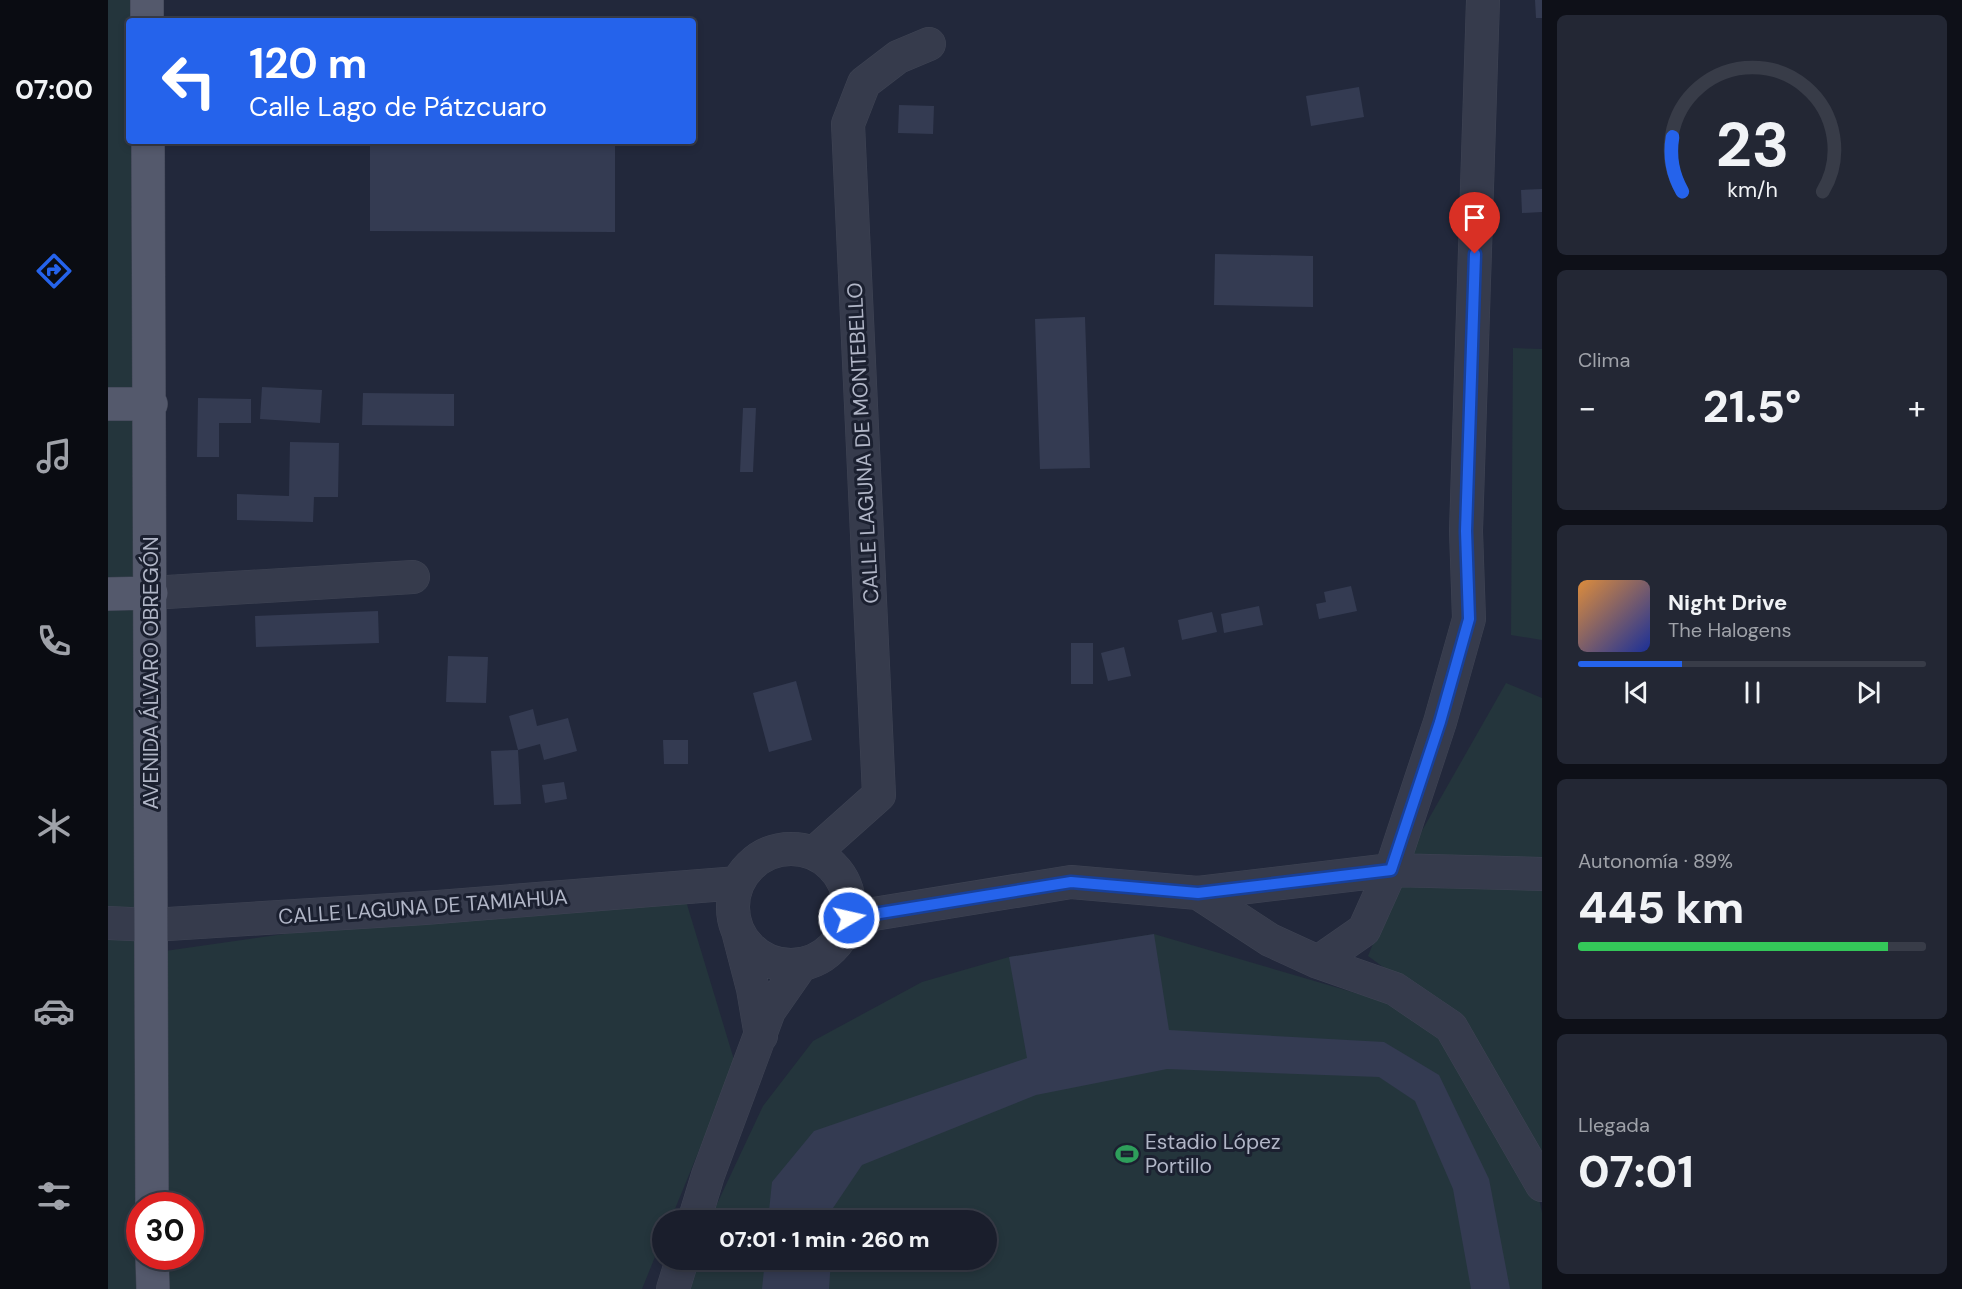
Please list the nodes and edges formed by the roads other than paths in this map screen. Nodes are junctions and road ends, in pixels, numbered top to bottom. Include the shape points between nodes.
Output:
1 (147, 0) edge
2 (1483, 0) edge
3 (147, 18) edge
4 (929, 44) dead end
5 (148, 144) edge
6 (108, 404) edge
7 (150, 404) junction
8 (413, 578) dead end
9 (151, 593) junction
10 (108, 594) edge
11 (814, 853) junction
12 (1391, 870) junction
13 (1542, 874) edge
14 (738, 883) junction
15 (1198, 893) junction
16 (849, 918) junction
17 (108, 923) edge
18 (152, 925) junction
19 (737, 930) junction
20 (1318, 962) junction
21 (801, 965) junction
22 (761, 1038) junction
23 (1542, 1185) edge
24 (152, 1192) edge
25 (697, 1210) edge
26 (153, 1270) edge
27 (679, 1270) edge
28 (153, 1289) edge
29 (673, 1289) edge

1 - 3 main road
2 - 12 street via 1466,531 1469,619
4 - 11 street, CALLE LAGUNA DE MONTEBELLO via 898,57 864,83 848,124 879,795
5 - 7 main road, AVENIDA ÁLVARO OBREGÓN
6 - 7 main road
7 - 9 main road, AVENIDA ÁLVARO OBREGÓN
8 - 9 street
9 - 10 main road
9 - 18 main road, AVENIDA ÁLVARO OBREGÓN
11 - 14 street via 778,850 762,856
11 - 16 street via 843,879 849,898
12 - 13 street
12 - 15 street
12 - 20 street via 1364,930
14 - 18 street, CALLE LAGUNA DE TAMIAHUA
14 - 19 street via 733,914
15 - 16 street via 1071,882
15 - 20 street via 1270,940
16 - 21 street via 832,949
17 - 18 street, CALLE LAGUNA DE TAMIAHUA
18 - 24 main road, AVENIDA ÁLVARO OBREGÓN
19 - 21 street via 763,958 782,965
19 - 22 street
20 - 23 street via 1395,989 1451,1027
21 - 22 street via 770,1011
22 - 25 street
26 - 28 main road
27 - 29 street

